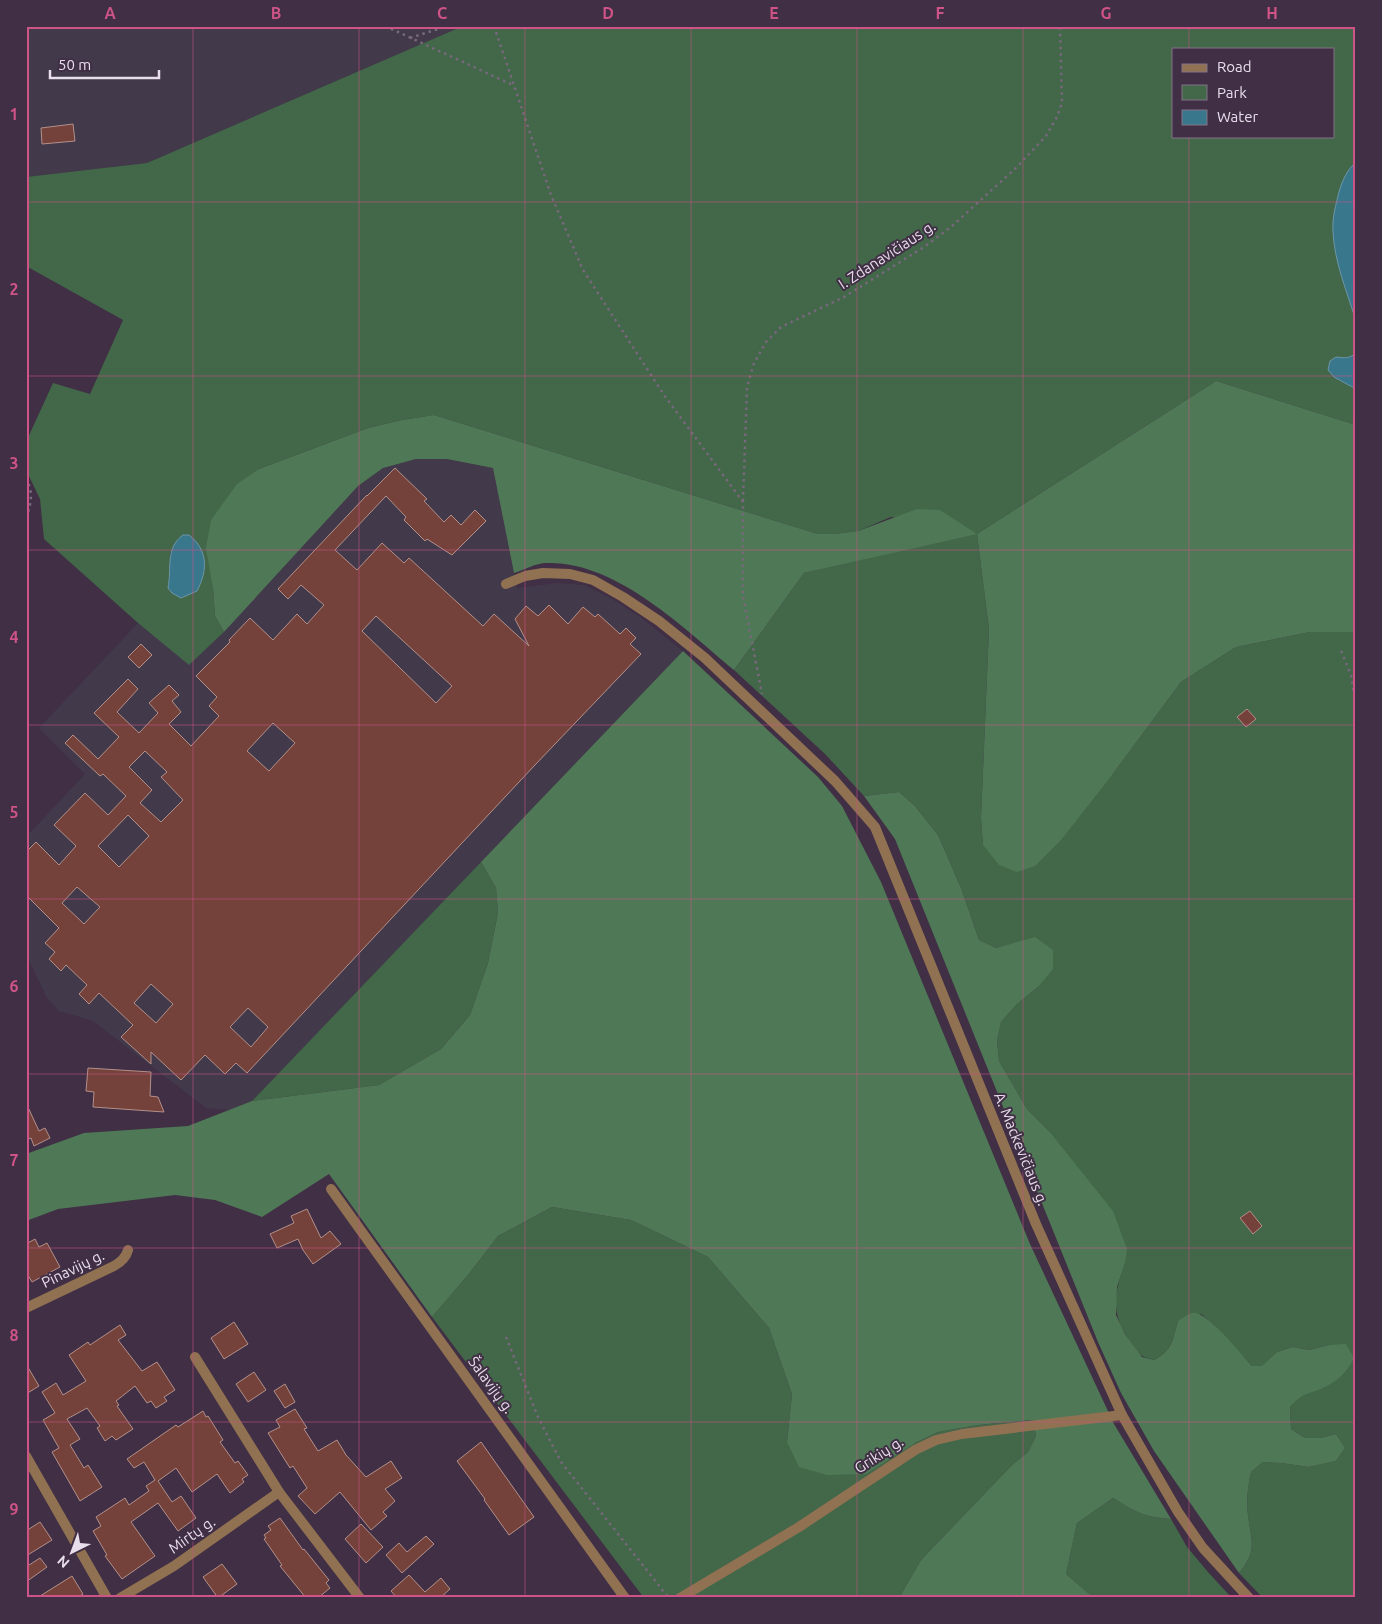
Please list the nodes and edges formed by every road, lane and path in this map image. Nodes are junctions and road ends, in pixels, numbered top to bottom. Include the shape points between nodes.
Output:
1 (385, 26) edge
2 (448, 26) edge
3 (494, 26) edge
4 (1060, 26) edge
5 (409, 38) junction
6 (515, 86) junction
7 (26, 478) edge
8 (743, 502) junction
9 (26, 517) edge
10 (506, 584) dead end
11 (1341, 651) dead end
12 (1356, 706) edge
13 (767, 716) junction
14 (332, 1190) dead end
15 (128, 1250) dead end
16 (26, 1308) edge
17 (506, 1337) dead end
18 (195, 1357) dead end
19 (1122, 1416) junction
20 (26, 1456) edge
21 (279, 1492) junction
22 (107, 1598) edge
23 (120, 1598) edge
24 (360, 1598) edge
25 (625, 1598) edge
26 (669, 1598) edge
27 (680, 1598) edge
28 (1249, 1598) edge

1 - 5 path
2 - 5 path
3 - 6 path
4 - 8 path, I. Zdanavičiaus g. via 1062,103 1046,136 1017,167 924,247 844,298 782,327 766,342 754,362 747,387
5 - 6 path
6 - 8 path via 551,194 583,270 664,395
7 - 9 path via 32,491 31,507
8 - 13 path, I. Zdanavičiaus g. via 743,596
10 - 13 street, A. Mackevičiaus g. via 543,573 570,574 593,580 659,621 705,658
11 - 12 path via 1351,676
13 - 19 street, A. Mackevičiaus g. via 835,781 875,827 1036,1224
14 - 25 street, Šalavijų g.
15 - 16 street, Pinavijų g. via 122,1261
17 - 26 path via 538,1417 561,1462
18 - 21 street
19 - 27 street, Grikių g. via 962,1434 936,1440 915,1450 799,1527
19 - 28 street, A. Mackevičiaus g. via 1203,1548
20 - 22 street
21 - 23 street, Mirtų g. via 174,1566
21 - 24 street

